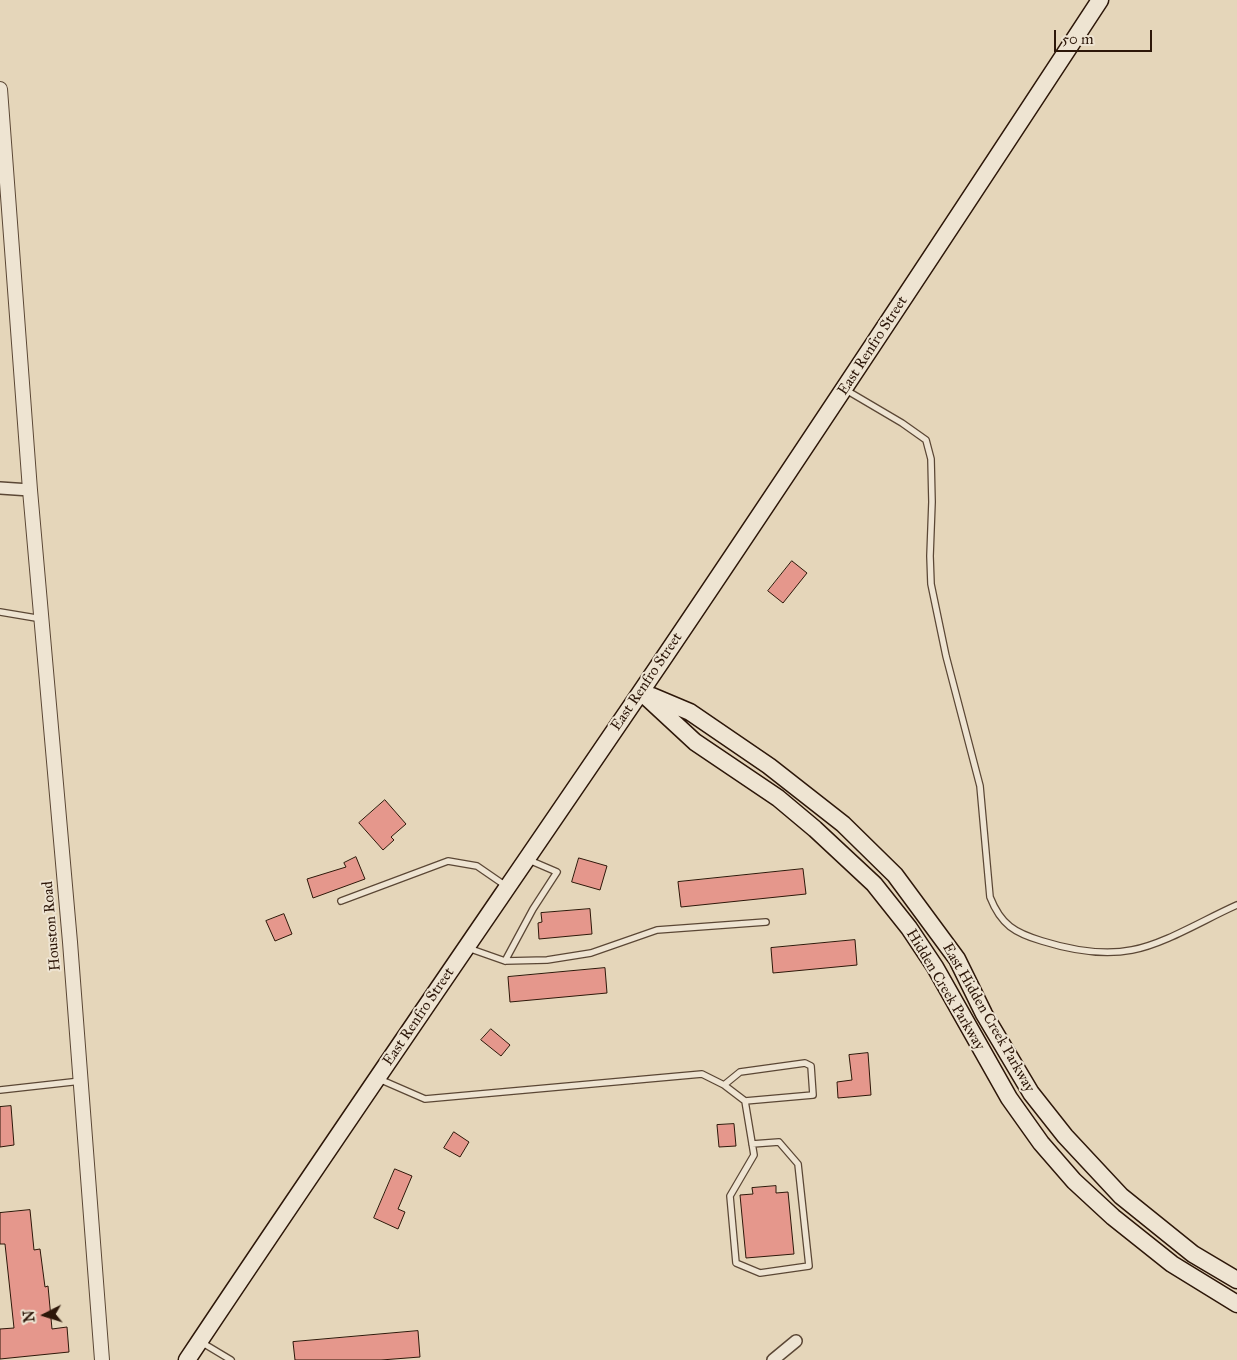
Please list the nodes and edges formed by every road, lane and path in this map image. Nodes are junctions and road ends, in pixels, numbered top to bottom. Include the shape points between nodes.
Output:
1 (1100, 0) edge
2 (0, 89) edge
3 (844, 389) junction
4 (0, 488) edge
5 (30, 490) junction
6 (0, 612) edge
7 (42, 619) junction
8 (641, 692) junction
9 (527, 858) junction
10 (508, 887) junction
11 (341, 901) dead end
12 (1237, 906) edge
13 (766, 922) dead end
14 (466, 947) junction
15 (505, 960) junction
16 (377, 1078) junction
17 (81, 1081) junction
18 (724, 1084) junction
19 (0, 1090) edge
20 (745, 1101) junction
21 (752, 1144) junction
22 (1237, 1280) edge
23 (1234, 1303) edge
24 (796, 1340) dead end
25 (200, 1341) junction
26 (102, 1360) edge
27 (187, 1360) edge
28 (231, 1360) edge
29 (773, 1360) edge

1 - 3 main road, East Renfro Street
2 - 5 street, Houston Road
3 - 8 main road, East Renfro Street
3 - 12 lane via 926,440 931,459 931,584 980,786 990,898 996,913 1011,930 1030,938 1057,946 1111,953 1157,942
4 - 5 street
5 - 7 street, Houston Road
6 - 7 lane
7 - 17 street, Houston Road
8 - 9 main road, East Renfro Street
8 - 22 main road, East Hidden Creek Parkway via 690,712 769,766 843,824 895,875 957,959 984,1014 1031,1093 1064,1136 1121,1196 1193,1254
8 - 23 main road, Hidden Creek Parkway via 695,742 793,810 874,884 935,967 1009,1098 1074,1181 1172,1264
9 - 10 main road, East Renfro Street
9 - 15 lane via 557,872
10 - 11 lane via 477,866 448,861
10 - 14 main road, East Renfro Street
13 - 15 lane via 657,930 591,953 547,960
14 - 15 lane
14 - 16 main road, East Renfro Street
16 - 18 lane via 425,1099 702,1074
16 - 25 main road, East Renfro Street
17 - 19 lane
17 - 26 street, Houston Road
18 - 20 lane
18 - 20 lane via 740,1072 805,1063 812,1066 813,1095
20 - 21 lane
21 - 21 lane via 754,1155 730,1196 736,1263 760,1273 809,1266 798,1164 779,1142
24 - 29 street
25 - 27 main road, East Renfro Street
25 - 28 lane

